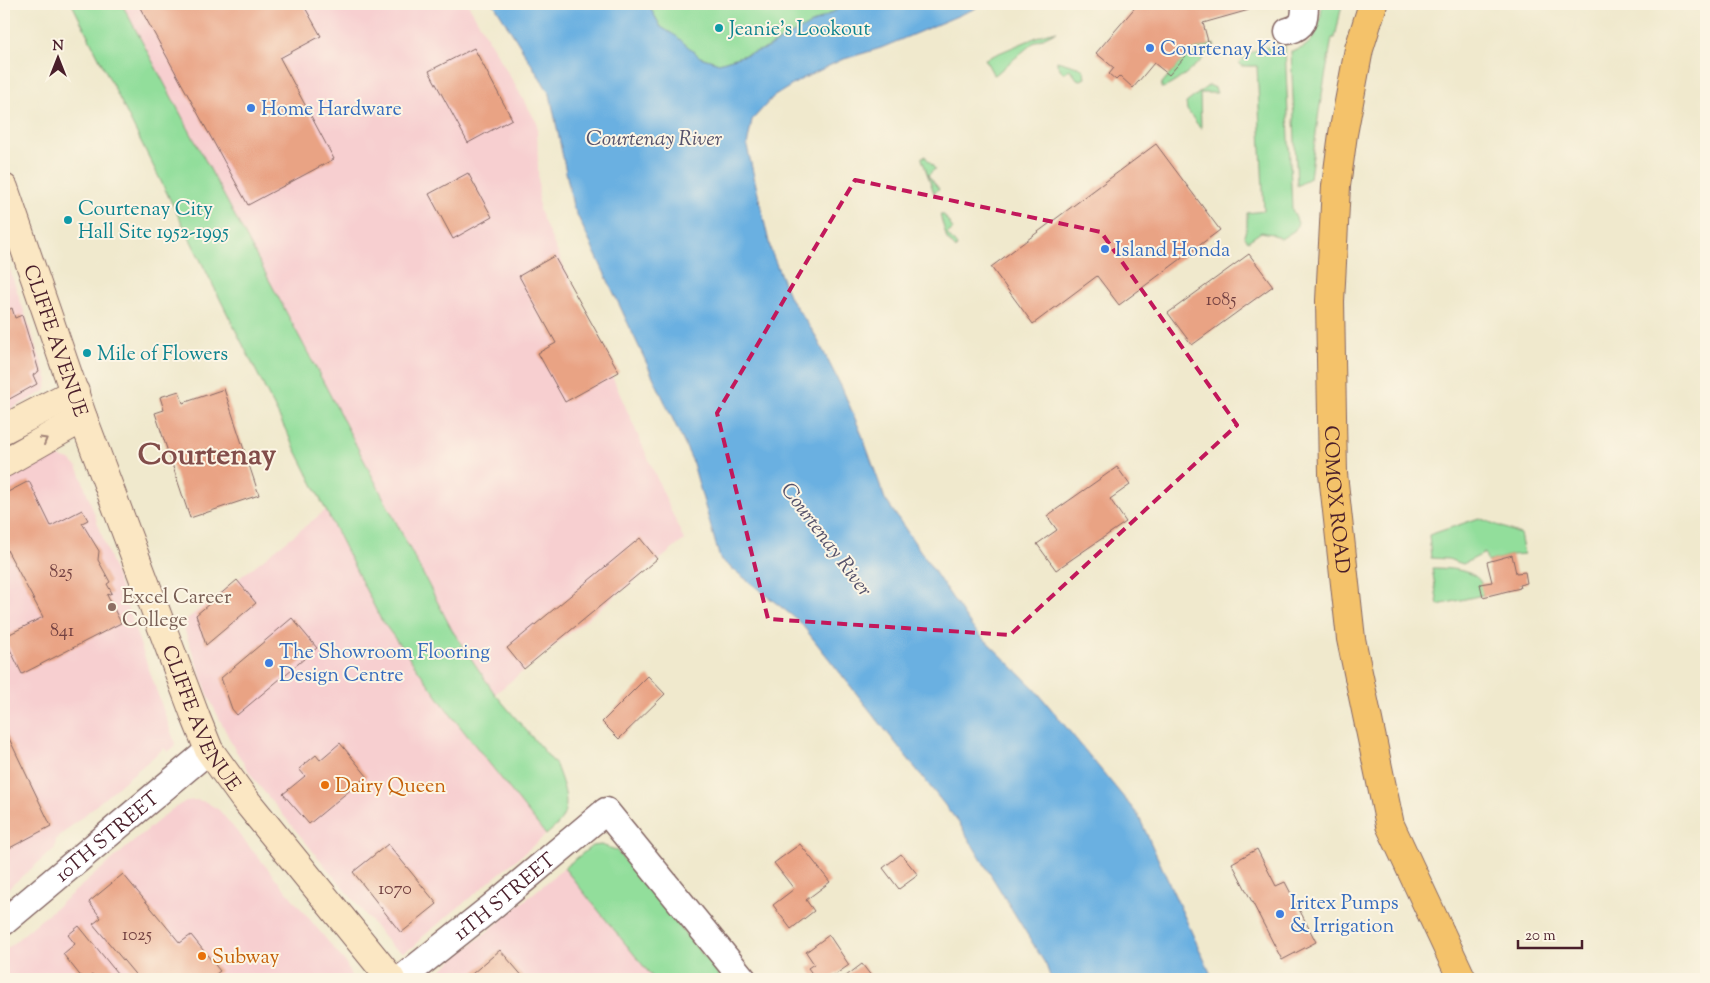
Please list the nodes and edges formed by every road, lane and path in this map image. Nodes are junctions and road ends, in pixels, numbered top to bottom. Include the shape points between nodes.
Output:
1 (1305, 4) edge
2 (1373, 4) edge
3 (1288, 31) dead end
4 (4, 188) edge
5 (75, 392) junction
6 (83, 418) junction
7 (4, 429) edge
8 (4, 463) edge
9 (209, 750) junction
10 (4, 922) edge
11 (391, 979) edge
12 (401, 979) edge
13 (743, 979) edge
14 (1462, 979) edge

1 - 3 street via 1304,20 1297,29
2 - 14 main road, COMOX ROAD via 1359,49 1336,186 1330,301 1333,474 1351,639 1390,825
4 - 5 main road, CLIFFE AVENUE
5 - 6 main road, CLIFFE AVENUE
5 - 7 main road
8 -> 6 main road
6 - 9 main road, CLIFFE AVENUE
9 - 10 street, 10TH STREET
9 - 11 main road, CLIFFE AVENUE via 243,797
12 - 13 street, 11TH STREET via 606,811

